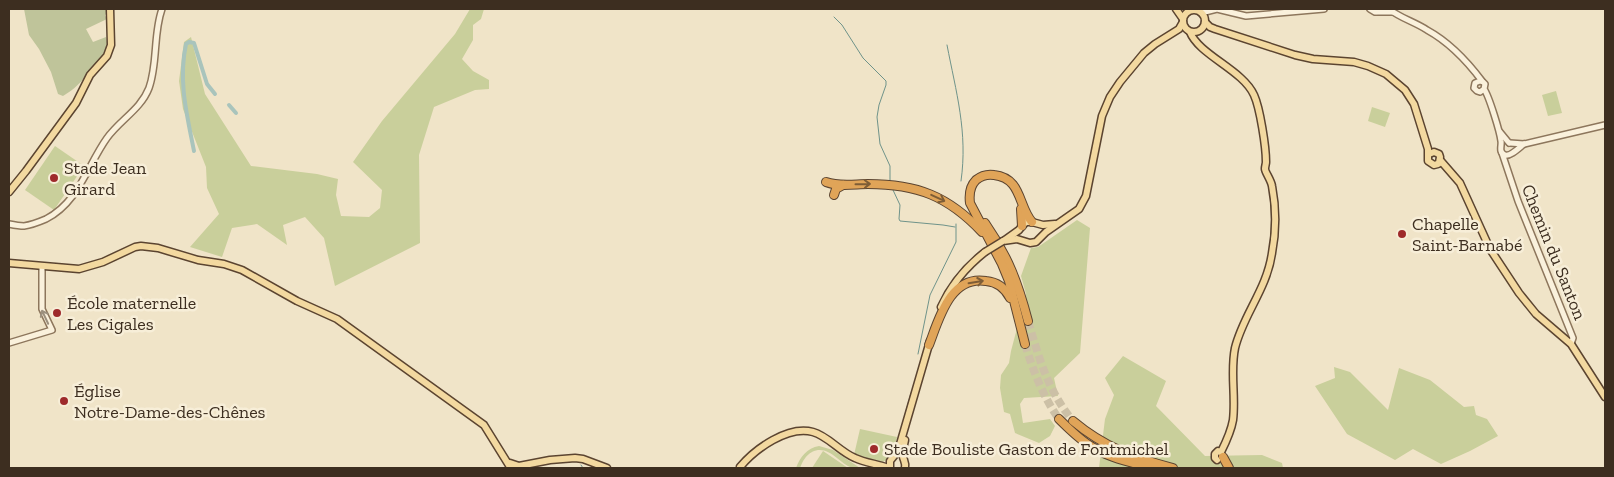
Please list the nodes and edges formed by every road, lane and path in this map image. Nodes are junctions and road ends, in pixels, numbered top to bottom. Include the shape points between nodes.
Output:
1 (110, 9) edge
2 (162, 9) edge
3 (1176, 9) edge
4 (1324, 9) edge
5 (1374, 10) edge
6 (1391, 10) edge
7 (1187, 12) junction
8 (1205, 16) junction
9 (1184, 26) junction
10 (1210, 28) junction
11 (1200, 30) junction
12 (1210, 54) junction
13 (1476, 72) junction
14 (1476, 82) junction
15 (1483, 82) junction
16 (1482, 90) junction
17 (1605, 125) edge
18 (1499, 131) junction
19 (1510, 143) junction
20 (1524, 144) junction
21 (1501, 146) junction
22 (1512, 152) junction
23 (1431, 153) junction
24 (1502, 153) junction
25 (1439, 162) junction
26 (1508, 170) junction
27 (826, 182) dead end
28 (843, 185) junction
29 (9, 192) edge
30 (834, 195) dead end
31 (1035, 223) junction
32 (1061, 223) junction
33 (10, 224) edge
34 (1021, 228) junction
35 (1040, 237) junction
36 (1022, 240) junction
37 (990, 241) junction
38 (1003, 241) junction
39 (9, 264) edge
40 (42, 266) junction
41 (1028, 321) tunnel mouth
42 (1021, 329) junction
43 (9, 343) edge
44 (1025, 344) tunnel mouth
45 (1574, 344) junction
46 (929, 345) junction
47 (1605, 397) edge
48 (910, 415) junction
49 (1059, 419) tunnel mouth
50 (1072, 421) tunnel mouth
51 (895, 457) junction
52 (1220, 457) junction
53 (903, 458) junction
54 (1119, 459) junction
55 (552, 460) junction
56 (511, 466) edge
57 (888, 467) edge
58 (522, 468) edge
59 (607, 468) edge
60 (738, 468) edge
61 (905, 468) edge
62 (1139, 468) edge
63 (1152, 468) edge
64 (1172, 468) edge
65 (1214, 468) edge
66 (1229, 468) edge

1 - 29 main road via 111,45 107,56 90,75 76,102
2 - 33 street via 153,74 141,103 106,139 80,186 61,209 31,225
3 - 7 main road
3 - 9 main road
4 - 8 street via 1246,16 1216,10
5 - 6 street
6 - 13 street via 1438,37
7 - 8 main road via 1195,10
7 - 9 main road
8 - 10 main road
8 - 11 main road
9 - 11 main road
9 - 12 main road
9 - 32 main road via 1144,52 1110,97 1102,116 1084,202 1079,210
10 - 11 main road
10 - 23 main road via 1295,55 1354,62 1380,70 1399,84 1410,98
11 - 12 main road via 1200,41
12 - 52 main road via 1246,83 1253,93 1274,204 1272,256 1263,286 1235,349 1233,421
13 - 14 street
13 - 15 street
14 - 15 street
14 - 16 street via 1474,88
15 - 16 street
16 - 18 street via 1488,95
17 - 20 street
18 - 19 street
18 - 21 street
19 - 20 street
19 - 21 street
19 - 22 street
20 - 22 street
21 - 24 street
22 - 24 street via 1508,155
22 - 26 street, Chemin du Santon
23 - 25 main road via 1440,155
23 - 25 main road via 1427,157 1429,163
24 - 26 street, Chemin du Santon
25 - 45 main road via 1460,183 1490,249 1526,303
26 - 45 street, Chemin du Santon
27 - 28 highway
28 - 30 highway via 835,190
28 -> 37 highway via 889,184 918,190 939,198 965,215
31 - 32 main road via 1048,226
31 - 34 main road via 1026,222
31 - 35 main road via 1041,231
31 - 37 highway via 1008,181 992,174 980,177 972,186 969,199
32 - 35 main road
34 - 36 main road
34 - 38 main road
34 - 41 highway via 1020,204 1008,184 998,178 990,178 977,184 972,195 974,206 1008,260
35 - 36 main road via 1033,243
36 - 38 main road
37 - 42 highway via 1009,281
38 - 46 main road, bridge via 964,271 946,296
39 - 40 main road
43 -> 40 street via 52,330 42,309
40 - 56 main road via 79,269 138,246 237,268 353,329 484,425
42 - 44 highway
46 -> 42 highway via 953,294 962,285 975,280 994,282 1005,290
45 - 47 main road
46 - 48 main road
48 - 51 main road
48 - 53 main road
49 - 54 highway via 1090,447
50 - 64 highway via 1110,447
51 - 53 main road
51 - 57 main road
52 - 65 main road
52 - 66 highway
53 - 61 main road
54 - 62 highway
54 - 63 highway
55 - 56 main road
55 - 58 main road
55 - 59 main road via 579,458
57 - 60 main road via 853,458 812,432 775,438 744,467

